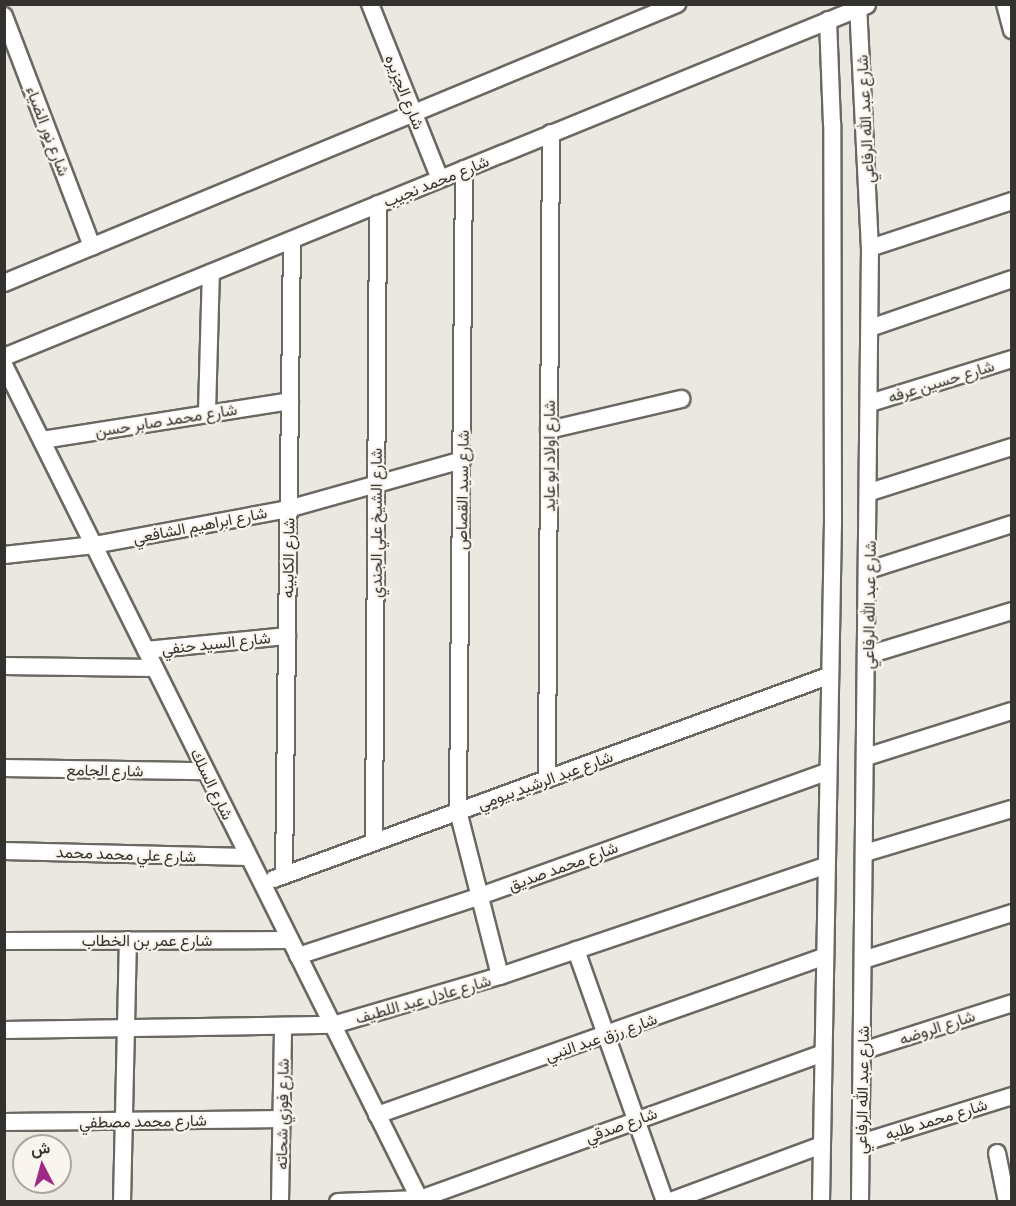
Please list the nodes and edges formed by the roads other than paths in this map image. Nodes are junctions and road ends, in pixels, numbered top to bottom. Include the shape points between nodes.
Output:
1 (370, 4) edge
2 (676, 4) edge
3 (1005, 4) edge
4 (861, 6) edge
5 (4, 16) edge
6 (828, 20) junction
7 (1011, 30) edge
8 (414, 113) junction
9 (551, 133) junction
10 (464, 169) junction
11 (440, 179) junction
12 (1011, 201) edge
13 (378, 204) junction
14 (292, 240) junction
15 (92, 247) junction
16 (870, 248) junction
17 (211, 273) junction
18 (1011, 279) edge
19 (4, 283) edge
20 (870, 328) junction
21 (4, 357) edge
22 (1011, 359) edge
23 (4, 365) edge
24 (681, 399) dead end
25 (290, 400) junction
26 (870, 403) junction
27 (207, 412) junction
28 (549, 430) junction
29 (42, 440) junction
30 (1011, 447) edge
31 (462, 460) junction
32 (376, 486) junction
33 (870, 492) junction
34 (288, 509) junction
35 (1011, 524) edge
36 (94, 545) junction
37 (4, 555) edge
38 (869, 570) junction
39 (1011, 611) edge
40 (287, 636) junction
41 (146, 650) junction
42 (868, 655) junction
43 (4, 666) edge
44 (154, 668) junction
45 (828, 676) junction
46 (1011, 711) edge
47 (866, 757) junction
48 (4, 768) edge
49 (206, 771) junction
50 (827, 772) junction
51 (547, 779) junction
52 (1011, 808) edge
53 (458, 811) junction
54 (375, 842) junction
55 (4, 851) edge
56 (865, 853) junction
57 (249, 857) junction
58 (825, 866) junction
59 (284, 875) junction
60 (262, 884) junction
61 (480, 896) junction
62 (1011, 913) edge
63 (128, 940) junction
64 (290, 940) junction
65 (4, 941) edge
66 (576, 950) junction
67 (298, 956) junction
68 (824, 957) junction
69 (863, 960) junction
70 (500, 976) junction
71 (1011, 1003) edge
72 (333, 1025) junction
73 (283, 1027) junction
74 (126, 1029) junction
75 (4, 1030) edge
76 (607, 1036) junction
77 (862, 1051) junction
78 (823, 1053) junction
79 (1011, 1096) edge
80 (377, 1115) junction
81 (280, 1119) junction
82 (636, 1119) junction
83 (124, 1121) junction
84 (4, 1122) edge
85 (861, 1143) junction
86 (822, 1145) junction
87 (997, 1153) dead end
88 (420, 1200) edge
89 (122, 1202) edge
90 (280, 1202) edge
91 (338, 1202) edge
92 (666, 1202) edge
93 (821, 1202) edge
94 (860, 1202) edge
95 (1007, 1202) edge

1 - 8 street, شارع الجزيره
2 - 8 street
3 - 7 street
4 - 6 street, شارع محمد نجيب
4 - 16 street, شارع عبد الله الرفاعي
5 - 15 street, شارع نور الضياء
6 - 9 street, شارع محمد نجيب
6 - 45 street, شارع عبد الله الرفاعي via 833,524
8 - 11 street, شارع الجزيره
8 - 15 street
9 - 10 street, شارع محمد نجيب
9 - 28 street, شارع اولاد ابو عايد
10 - 11 street, شارع محمد نجيب
10 - 31 street, شارع سيد القصاص
11 - 13 street, شارع محمد نجيب
12 - 16 street
13 - 14 street, شارع محمد نجيب
13 - 32 street, شارع الشيخ علي الجندي
14 - 17 street, شارع محمد نجيب
14 - 25 street, شارع الكابينه
15 - 19 street
16 - 20 street, شارع عبد الله الرفاعي
17 - 21 street, شارع محمد نجيب
17 - 27 street
18 - 20 street
20 - 26 street, شارع عبد الله الرفاعي
22 - 26 street, شارع حسين عرفه
23 - 29 street, شارع السلك
24 - 28 street
25 - 27 street, شارع محمد صابر حسن
25 - 34 street, شارع الكابينه
26 - 33 street, شارع عبد الله الرفاعي
27 - 29 street, شارع محمد صابر حسن
28 - 51 street, شارع اولاد ابو عايد
29 - 36 street, شارع السلك
30 - 33 street
31 - 32 street, شارع ابراهيم الشافعي
31 - 53 street, شارع سيد القصاص
32 - 34 street, شارع ابراهيم الشافعي
32 - 54 street, شارع الشيخ علي الجندي
33 - 38 street, شارع عبد الله الرفاعي
34 - 36 street, شارع ابراهيم الشافعي
34 - 40 street, شارع الكابينه
35 - 38 street
36 - 37 street, شارع ابراهيم الشافعي
36 - 41 street, شارع السلك
38 - 42 street, شارع عبد الله الرفاعي
39 - 42 street
40 - 41 street, شارع السيد حنفي
40 - 59 street, شارع الكابينه
41 - 44 street, شارع السلك
42 - 47 street, شارع عبد الله الرفاعي
43 - 44 street
44 - 49 street, شارع السلك
45 - 50 street, شارع عبد الله الرفاعي
45 - 51 street, شارع عبد الرشيد بيومي
46 - 47 street
47 - 56 street, شارع عبد الله الرفاعي
48 - 49 street, شارع الجامع
49 - 57 street, شارع السلك
50 - 58 street, شارع عبد الله الرفاعي
50 - 61 street, شارع محمد صديق
51 - 53 street, شارع عبد الرشيد بيومي
52 - 56 street
53 - 54 street, شارع عبد الرشيد بيومي
53 - 61 street, شارع سيد القصاص
54 - 59 street, شارع عبد الرشيد بيومي
55 - 57 street, شارع علي محمد محمد
56 - 69 street, شارع عبد الله الرفاعي
57 - 60 street, شارع السلك
58 - 66 street, شارع عادل عبد اللطيف
58 - 68 street, شارع عبد الله الرفاعي
59 - 60 street, شارع عبد الرشيد بيومي
60 - 64 street, شارع السلك
61 - 67 street, شارع محمد صديق
61 - 70 street, شارع سيد القصاص
62 - 69 street
63 - 64 street, شارع عمر بن الخطاب
63 - 65 street, شارع عمر بن الخطاب
63 - 74 street
64 - 67 street, شارع السلك
66 - 70 street, شارع عادل عبد اللطيف
66 - 76 street
67 - 72 street, شارع السلك
68 - 76 street, شارع رزق عبد النبي
68 - 78 street, شارع عبد الله الرفاعي
69 - 77 street, شارع عبد الله الرفاعي
70 - 72 street, شارع عادل عبد اللطيف
71 - 77 street, شارع الروضه
72 - 73 street, شارع عادل عبد اللطيف
72 - 80 street, شارع السلك
73 - 74 street, شارع عادل عبد اللطيف
73 - 81 street, شارع فوزي شحاته
74 - 75 street, شارع عادل عبد اللطيف
74 - 83 street
76 - 80 street, شارع رزق عبد النبي
76 - 82 street
77 - 85 street, شارع عبد الله الرفاعي
78 - 82 street, شارع صدقي
78 - 86 street, شارع عبد الله الرفاعي
79 - 85 street, شارع محمد طليه
80 - 88 street, شارع السلك
81 - 83 street, شارع محمد مصطفي
81 - 90 street, شارع فوزي شحاته
82 - 88 street, شارع صدقي
82 - 92 street
83 - 84 street, شارع محمد مصطفي
83 - 89 street
85 - 94 street, شارع عبد الله الرفاعي
86 - 92 street
86 - 93 street, شارع عبد الله الرفاعي
87 - 95 street
88 - 91 street, شارع صدقي

